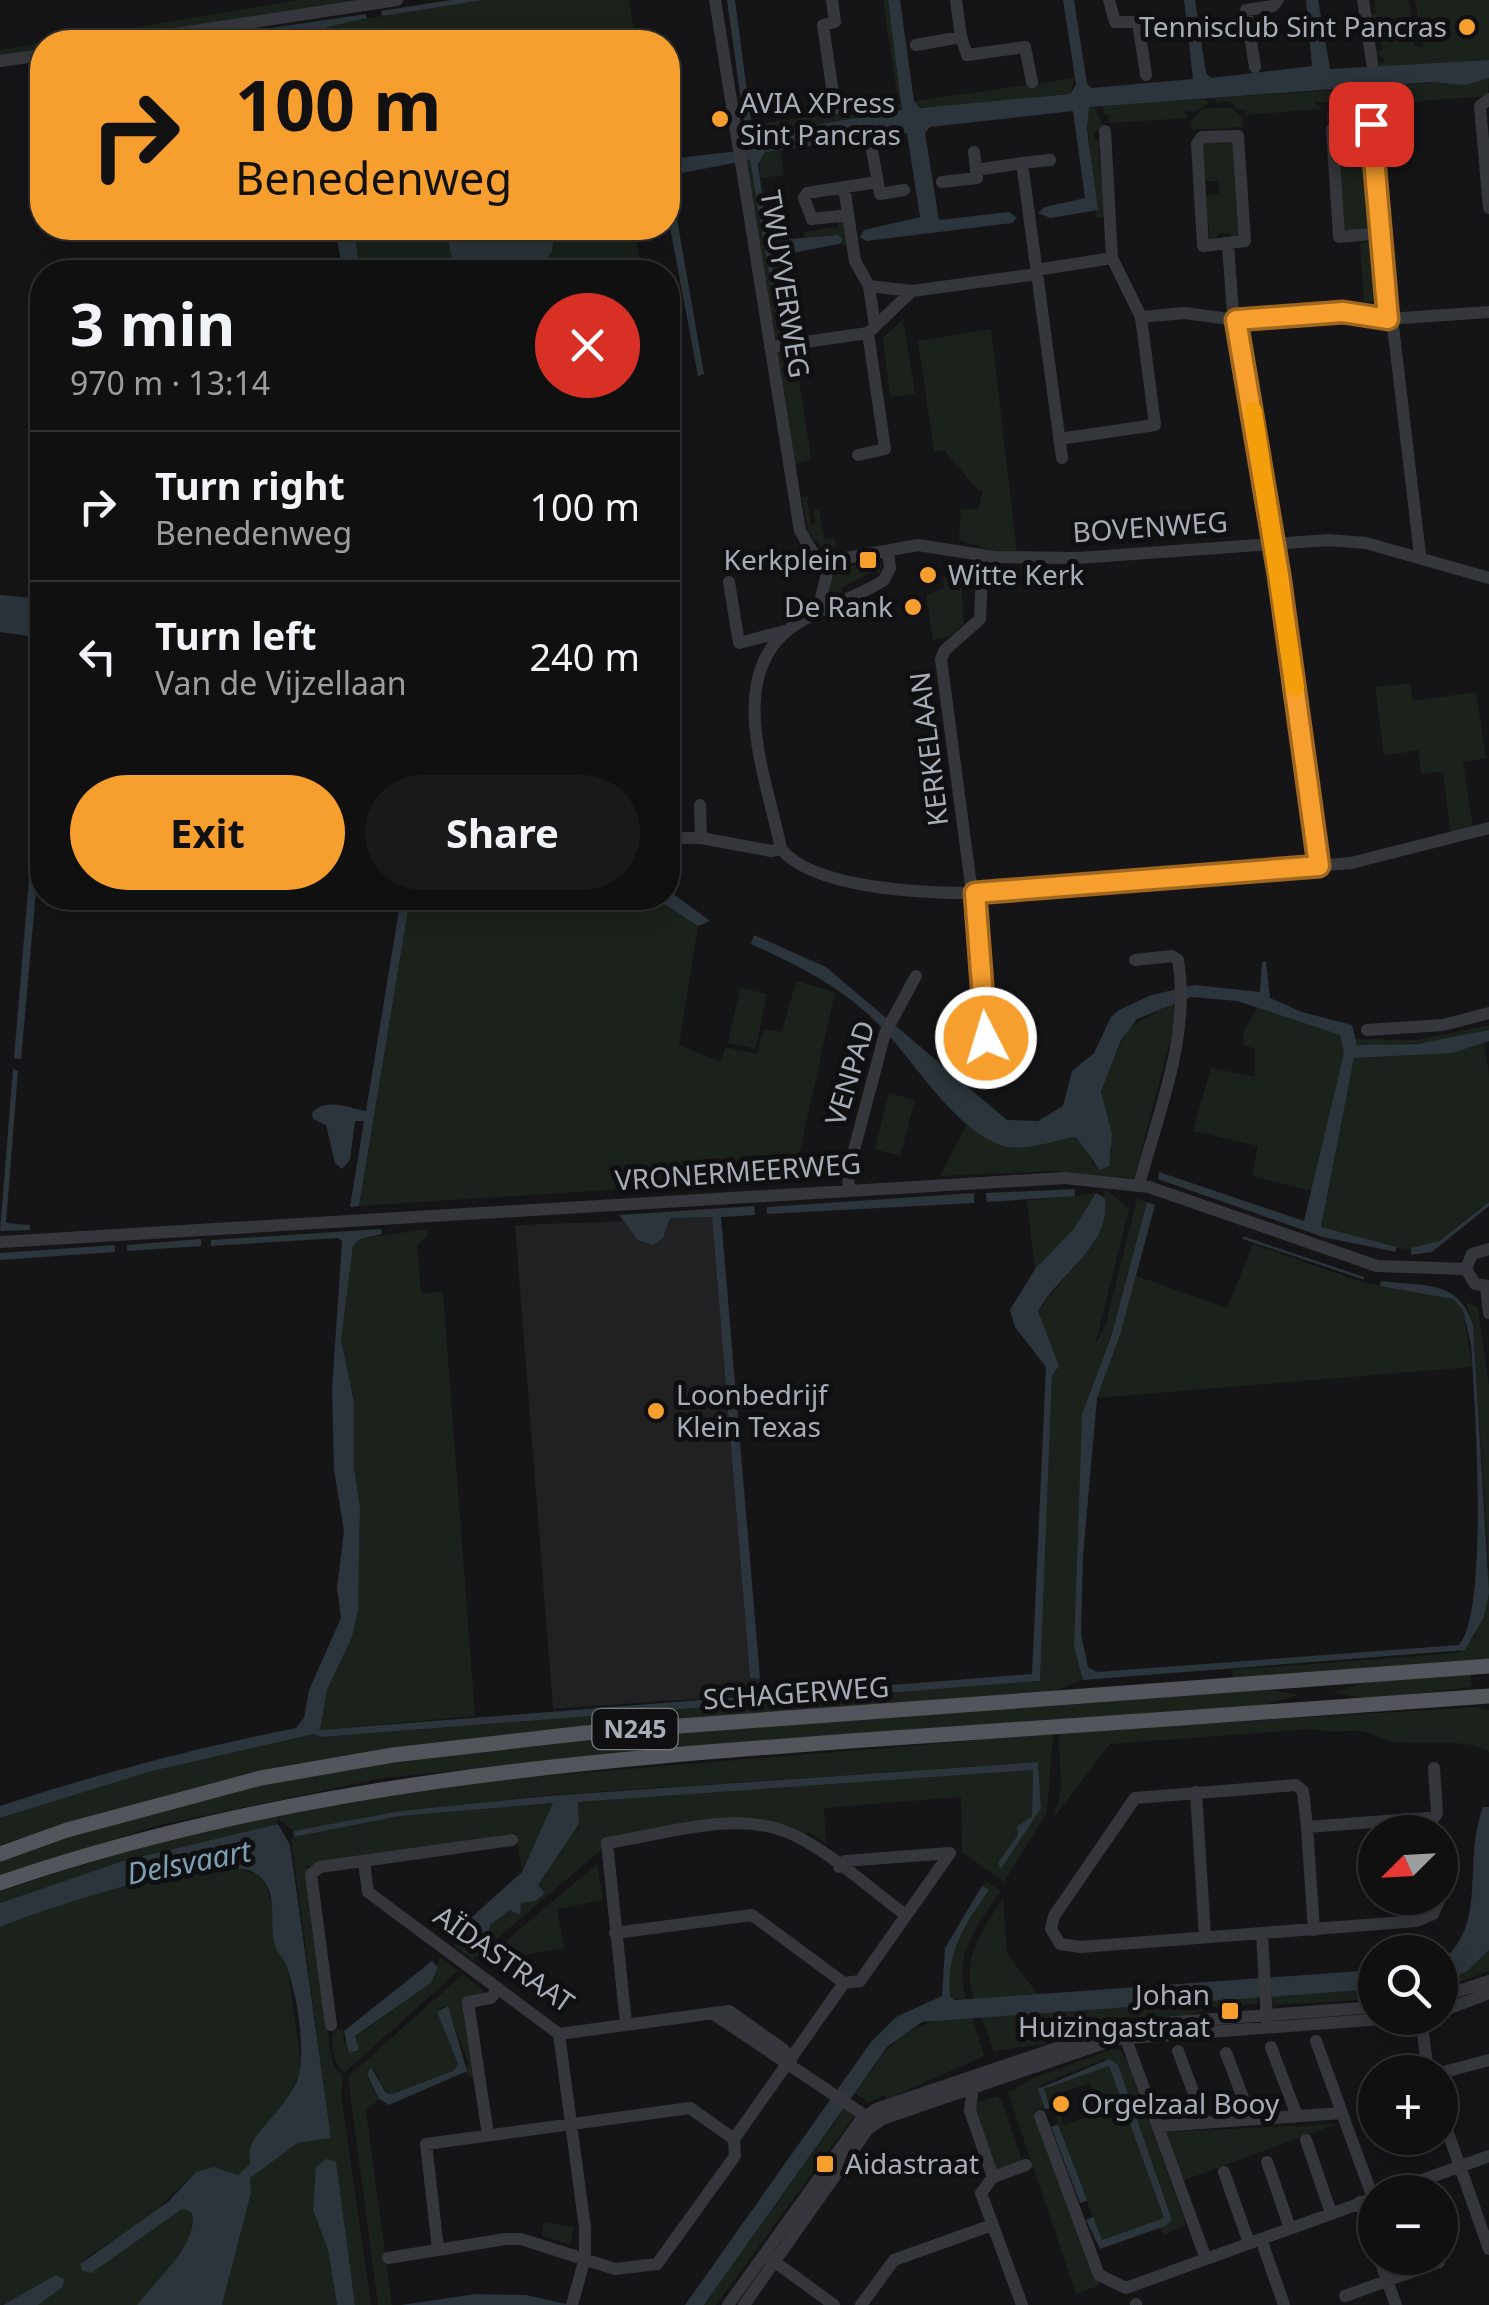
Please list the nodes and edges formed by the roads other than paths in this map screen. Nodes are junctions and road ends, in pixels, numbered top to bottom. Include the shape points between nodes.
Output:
1 (397, 0) edge
2 (715, 0) edge
3 (832, 0) edge
4 (956, 0) edge
5 (1110, 0) edge
6 (1278, 0) edge
7 (1363, 0) edge
8 (201, 30) edge
9 (962, 37) junction
10 (916, 45) dead end
11 (30, 57) edge
12 (0, 62) edge
13 (1372, 63) dead end
14 (1255, 67) dead end
15 (1146, 75) dead end
16 (1032, 82) dead end
17 (1489, 99) edge
18 (835, 108) dead end
19 (1106, 131) dead end
20 (871, 145) dead end
21 (974, 152) dead end
22 (1050, 160) dead end
23 (1022, 163) junction
24 (976, 170) junction
25 (876, 182) junction
26 (942, 182) dead end
27 (844, 188) junction
28 (904, 190) dead end
29 (1489, 207) edge
30 (848, 214) junction
31 (1382, 232) junction
32 (1228, 244) junction
33 (1112, 258) junction
34 (1036, 272) junction
35 (869, 286) junction
36 (912, 292) junction
37 (1489, 312) edge
38 (1141, 316) junction
39 (1388, 319) junction
40 (1236, 320) junction
41 (871, 330) junction
42 (770, 347) junction
43 (1059, 439) junction
44 (858, 456) dead end
45 (1062, 458) dead end
46 (1274, 542) junction
47 (888, 550) junction
48 (1420, 555) junction
49 (983, 556) junction
50 (830, 562) junction
51 (1489, 578) edge
52 (729, 582) dead end
53 (818, 611) junction
54 (788, 630) junction
55 (700, 805) dead end
56 (1489, 828) edge
57 (680, 838) edge
58 (701, 838) junction
59 (782, 849) junction
60 (1319, 866) junction
61 (973, 893) junction
62 (1136, 960) dead end
63 (916, 976) dead end
64 (1489, 1013) edge
65 (1367, 1030) dead end
66 (1016, 1070) dead end
67 (1138, 1185) junction
68 (849, 1190) junction
69 (0, 1242) edge
70 (1488, 1247) edge
71 (1466, 1269) junction
72 (1488, 1287) edge
73 (1489, 1313) edge
74 (1489, 1666) edge
75 (1489, 1696) edge
76 (1434, 1768) dead end
77 (1196, 1792) junction
78 (1436, 1815) edge
79 (1306, 1826) junction
80 (1358, 1826) edge
81 (512, 1840) dead end
82 (0, 1854) edge
83 (364, 1862) junction
84 (839, 1867) junction
85 (0, 1884) edge
86 (906, 1915) junction
87 (1431, 1915) edge
88 (1314, 1930) junction
89 (615, 1932) junction
90 (1262, 1934) junction
91 (1205, 1937) junction
92 (1489, 1980) edge
93 (844, 1982) junction
94 (498, 1988) junction
95 (1458, 1990) edge
96 (1489, 1993) edge
97 (1458, 2005) edge
98 (1358, 2009) edge
99 (1358, 2019) edge
100 (1268, 2021) junction
101 (626, 2024) junction
102 (331, 2025) dead end
103 (1123, 2032) junction
104 (558, 2034) junction
105 (1316, 2041) dead end
106 (1271, 2047) dead end
107 (1178, 2051) dead end
108 (1226, 2053) dead end
109 (1489, 2060) edge
110 (791, 2062) junction
111 (1458, 2068) edge
112 (972, 2094) dead end
113 (1342, 2113) junction
114 (1040, 2116) dead end
115 (1297, 2116) junction
116 (871, 2119) junction
117 (1251, 2119) junction
118 (1205, 2122) junction
119 (569, 2125) junction
120 (1159, 2126) junction
121 (488, 2135) junction
122 (734, 2139) junction
123 (1306, 2140) dead end
124 (1455, 2155) edge
125 (1489, 2156) edge
126 (1267, 2162) dead end
127 (1026, 2165) dead end
128 (1459, 2167) junction
129 (1224, 2172) dead end
130 (1362, 2175) edge
131 (1437, 2175) edge
132 (993, 2177) junction
133 (1358, 2203) edge
134 (1330, 2213) junction
135 (992, 2225) junction
136 (1290, 2228) junction
137 (1255, 2241) junction
138 (1488, 2246) edge
139 (438, 2250) junction
140 (388, 2258) dead end
141 (585, 2258) junction
142 (770, 2258) junction
143 (1206, 2259) junction
144 (1385, 2275) edge
145 (1403, 2275) edge
146 (1387, 2281) junction
147 (1345, 2296) dead end
148 (572, 2303) edge
149 (1282, 2304) edge
150 (728, 2305) edge
151 (744, 2305) edge
152 (834, 2305) edge
153 (861, 2305) edge
154 (1022, 2305) edge
155 (1396, 2305) edge

1 - 8 street
2 - 42 street, TWUYVERWEG
3 - 18 street via 836,22 822,24
4 - 9 street
5 - 15 street via 1115,22 1138,22
6 - 14 street via 1246,10
7 - 13 street
9 - 10 street
9 - 16 street via 968,55 1028,48
11 - 12 street
17 - 29 street via 1480,106
19 - 33 street
20 - 25 street
21 - 24 street
22 - 23 street
23 - 24 street
23 - 34 street
24 - 26 street via 977,178
25 - 27 street
25 - 28 street via 880,194
27 - 30 street
27 - 30 street via 804,198 812,219
30 - 35 street via 854,261
31 - 31 street via 1374,126 1336,126 1339,237
31 - 39 street
32 - 32 street via 1203,246 1197,144 1202,137 1238,136 1240,142 1246,238
32 - 40 street
33 - 34 street
33 - 38 street
34 - 36 street
34 - 43 street
35 - 36 street
35 - 41 street
36 - 41 street
37 - 39 street
38 - 40 street via 1185,312
38 - 43 street via 1155,425
39 - 40 street via 1343,312
39 - 48 street
40 - 46 street
41 - 42 street
41 - 44 street via 885,449
42 - 50 street, TWUYVERWEG via 802,538 815,556
43 - 45 street
46 - 48 street, BOVENWEG via 1366,542
46 - 49 street, BOVENWEG via 1078,558
46 - 60 street
47 - 49 street, BOVENWEG via 930,544
47 - 50 street
47 - 53 street via 884,580
48 - 51 street, BOVENWEG
49 - 61 street, KERKELAAN via 984,610 941,660
50 - 53 street
52 - 54 street via 738,644
53 - 54 street
54 - 59 street via 760,664 752,692
55 - 58 street
56 - 60 street
57 - 58 street
58 - 59 street
59 - 61 street via 817,871 854,880 908,891
60 - 61 street
61 - 66 street, KERKELAAN via 986,1038
62 - 67 street via 1172,956 1182,987
63 - 68 street, VENPAD via 887,1028
64 - 65 street via 1443,1026
67 - 68 street, VRONERMEERWEG via 1065,1178
67 - 71 street, VRONERMEERWEG via 1364,1263
68 - 69 street, VRONERMEERWEG
70 - 71 street via 1472,1254
71 - 72 street via 1470,1280
72 - 73 street
74 - 82 main road, SCHAGERWEG / N245 via 585,1732 392,1755 261,1778
75 - 85 main road, SCHAGERWEG / N245 via 465,1774 283,1804
76 - 78 street
77 - 79 street via 1296,1785 1304,1792
77 - 91 street
77 - 91 street via 1135,1798 1051,1930 1056,1942 1073,1947
79 - 80 street
79 - 88 street
81 - 83 street
83 - 94 street, AÏDASTRAAT via 368,1892
83 - 102 street via 311,1874
84 - 86 street
84 - 86 street via 845,1861 950,1853
84 - 89 street via 789,1833 756,1825 606,1842
86 - 93 street via 860,1980
87 - 88 street
88 - 90 street
89 - 93 street via 752,1914
89 - 101 street
90 - 91 street
90 - 100 street
92 - 95 street
93 - 110 street
94 - 104 street, AÏDASTRAAT
94 - 121 street via 491,1998 468,2002
96 - 97 street
98 - 100 street
99 - 100 street
100 - 103 street
101 - 104 street, AÏDASTRAAT
101 - 110 street, AÏDASTRAAT via 729,2010 784,2049
103 - 116 street via 978,2071
103 - 120 street
104 - 119 street
105 - 113 street
106 - 115 street
107 - 118 street
108 - 117 street
109 - 111 street
110 - 116 street, AÏDASTRAAT
110 - 122 street
112 - 132 street via 970,2111
113 - 115 street
113 - 130 street
114 - 143 street via 1099,2276 1126,2288
115 - 117 street
116 - 142 street
117 - 118 street
118 - 120 street
119 - 121 street
119 - 122 street via 690,2108
119 - 141 street
120 - 143 street
121 - 139 street via 426,2144
122 - 141 street via 735,2156 658,2264 615,2269
123 - 134 street
124 - 128 street
125 - 128 street
126 - 136 street
127 - 132 street
128 - 131 street
128 - 138 street
129 - 137 street
132 - 135 street via 981,2194
133 - 134 street
134 - 136 street
135 - 153 street via 894,2260
135 - 154 street
136 - 137 street
137 - 143 street
137 - 149 street
139 - 140 street
139 - 141 street via 521,2239
141 - 148 street
142 - 150 street
142 - 151 street
142 - 152 street
144 - 146 street
145 - 146 street
146 - 147 street
146 - 155 street

